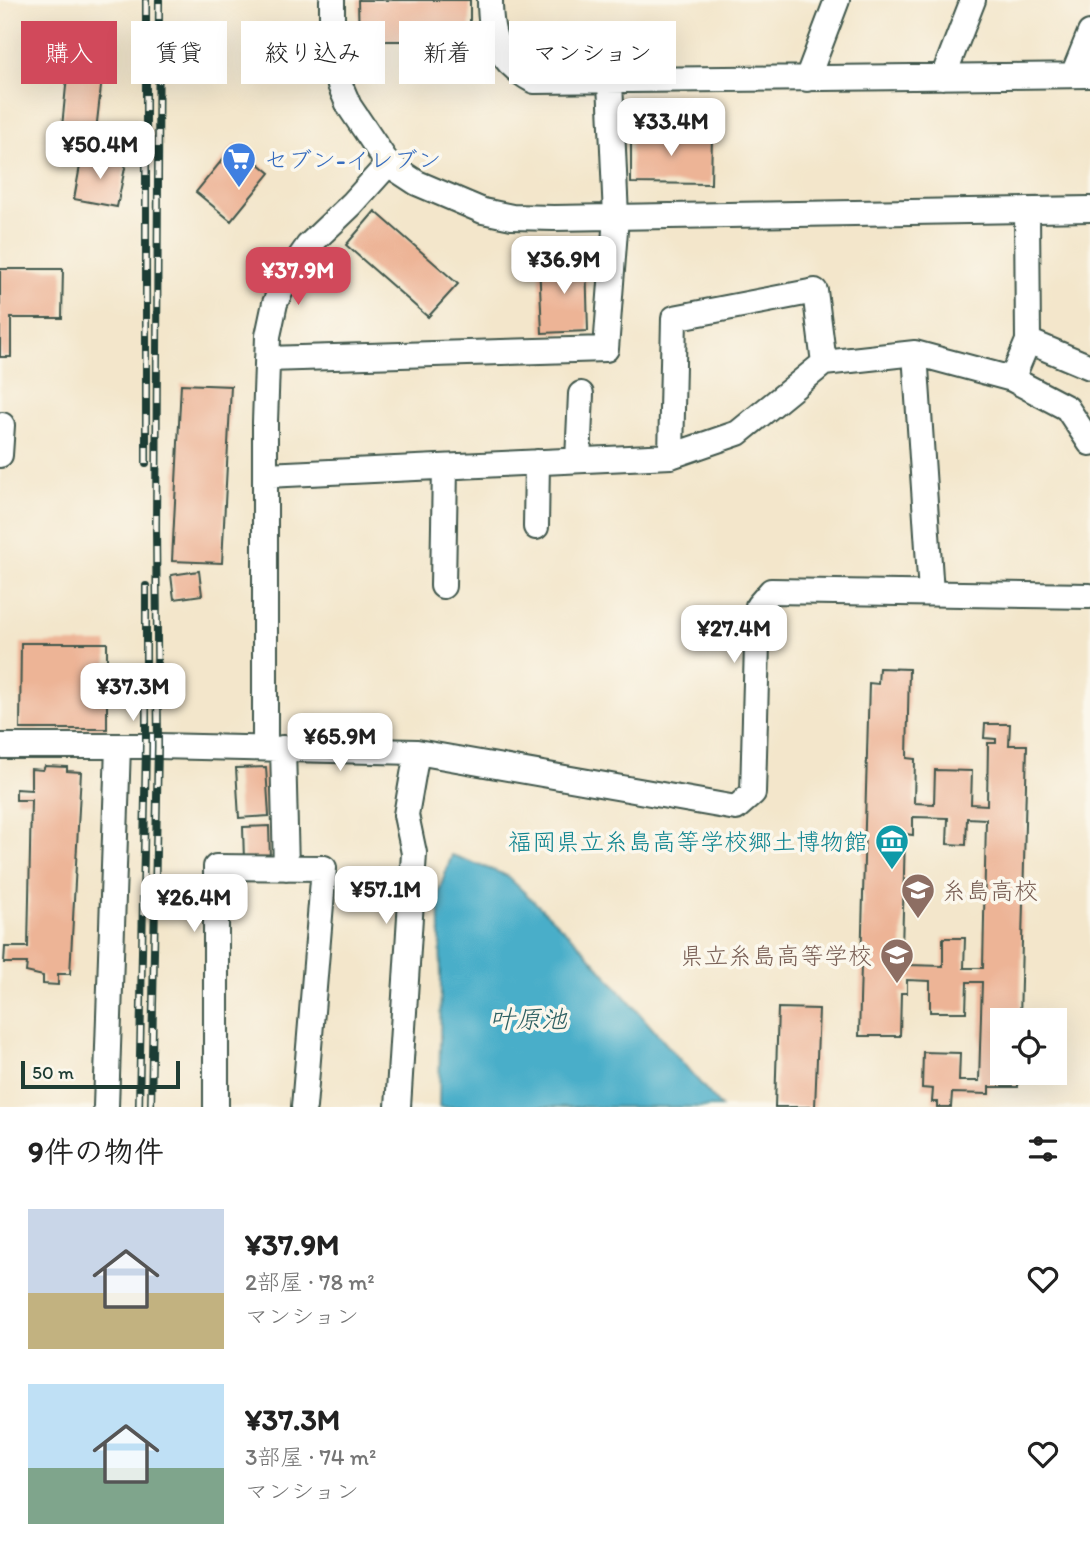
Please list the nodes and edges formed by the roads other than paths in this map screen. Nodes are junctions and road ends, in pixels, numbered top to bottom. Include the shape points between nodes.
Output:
1 (332, 0) edge
2 (490, 0) edge
3 (837, 0) edge
4 (972, 0) edge
5 (1090, 33) edge
6 (509, 64) edge
7 (1082, 75) edge
8 (943, 77) junction
9 (807, 79) junction
10 (676, 81) edge
11 (610, 84) edge
12 (388, 164) junction
13 (1090, 209) edge
14 (1027, 210) junction
15 (616, 217) junction
16 (1028, 341) junction
17 (915, 353) junction
18 (267, 359) junction
19 (824, 363) junction
20 (1090, 367) edge
21 (1012, 379) junction
22 (581, 394) dead end
23 (1090, 443) edge
24 (671, 456) junction
25 (578, 460) junction
26 (537, 462) junction
27 (445, 467) junction
28 (266, 475) junction
29 (536, 527) dead end
30 (443, 586) dead end
31 (932, 593) junction
32 (1090, 596) edge
33 (118, 746) junction
34 (0, 747) edge
35 (274, 748) junction
36 (417, 752) junction
37 (286, 868) junction
38 (218, 1106) edge
39 (106, 1107) edge
40 (304, 1107) edge
41 (398, 1107) edge

1 - 12 street via 332,40 340,85
2 - 6 street via 493,35
3 - 9 street
4 - 8 street
5 - 7 street
7 - 8 street
8 - 9 street
9 - 10 street
11 - 15 street
12 - 15 street via 416,183 483,211 512,217
12 - 18 street via 308,246 289,273 275,303
13 - 14 street
14 - 15 street
14 - 16 street
15 - 18 street via 606,349
16 - 20 street
16 - 21 street
17 - 19 street
17 - 21 street
17 - 31 street
18 - 28 street
19 - 24 street via 738,433
19 - 24 street via 815,291 674,318
21 - 23 street via 1067,408
22 - 25 street
24 - 25 street
25 - 26 street
26 - 27 street
26 - 29 street
27 - 28 street
27 - 30 street
28 - 35 street
31 - 32 street
31 - 36 street via 771,591 758,606 753,793 736,808
33 - 34 street
33 - 35 street
33 - 39 street
35 - 36 street
35 - 37 street
36 - 41 street via 406,815 414,853
37 - 38 street via 216,867
37 - 40 street via 324,868

